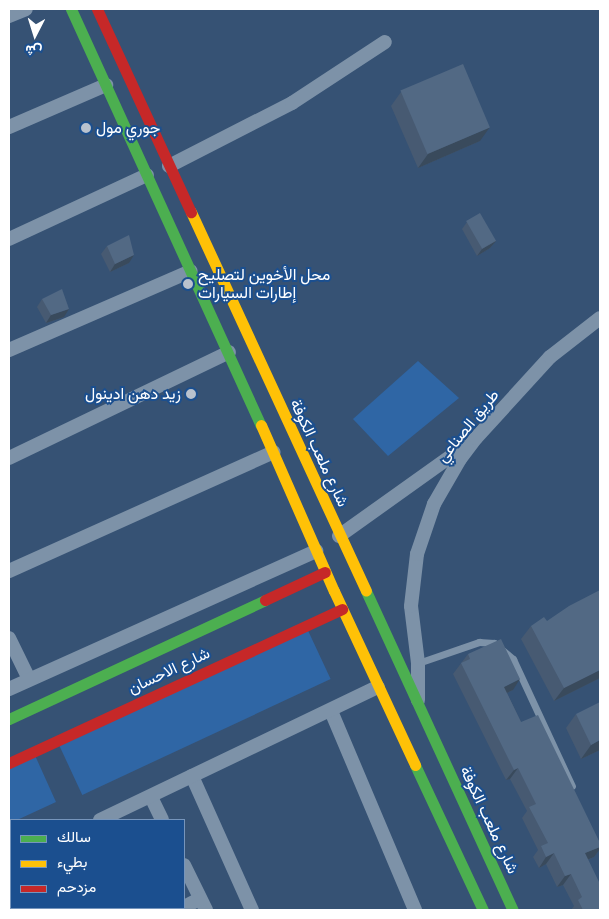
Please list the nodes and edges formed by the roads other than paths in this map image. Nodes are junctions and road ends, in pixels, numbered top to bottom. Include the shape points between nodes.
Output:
1 (26, 9) edge
2 (93, 9) edge
3 (97, 9) edge
4 (72, 11) edge
5 (9, 16) edge
6 (105, 27) junction
7 (84, 37) junction
8 (385, 42) dead end
9 (106, 85) junction
10 (9, 127) edge
11 (170, 166) junction
12 (147, 175) junction
13 (9, 240) edge
14 (190, 270) junction
15 (600, 318) edge
16 (9, 350) edge
17 (229, 352) junction
18 (476, 438) junction
19 (274, 452) junction
20 (9, 458) edge
21 (339, 536) junction
22 (316, 551) junction
23 (9, 571) edge
24 (325, 572) junction
25 (342, 609) junction
26 (9, 638) edge
27 (418, 663) junction
28 (28, 680) junction
29 (378, 687) junction
30 (9, 689) edge
31 (418, 707) junction
32 (331, 711) junction
33 (9, 720) edge
34 (9, 762) edge
35 (192, 776) junction
36 (575, 792) edge
37 (151, 796) junction
38 (102, 819) edge
39 (162, 819) edge
40 (185, 867) edge
41 (203, 905) edge
42 (185, 908) edge
43 (252, 910) edge
44 (415, 910) edge
45 (483, 910) edge
46 (513, 910) edge

1 - 5 street
2 - 4 main road via 84,16
3 - 6 main road, شارع ملعب الكوفة
4 - 7 main road
6 - 7 main road via 92,26
6 - 11 main road, شارع ملعب الكوفة
7 - 9 main road
8 - 11 street via 292,104
9 - 10 street
9 - 12 main road
11 - 21 main road, شارع ملعب الكوفة
12 - 13 street
12 - 14 main road
14 - 16 street
14 - 17 main road
15 - 18 street, طريق الصناعي via 550,358
17 - 19 main road
17 - 20 street
18 - 21 street
18 - 27 street, طريق الصناعي via 446,481 424,528 417,554 410,606
19 - 22 main road
19 - 23 street
21 - 31 main road, شارع ملعب الكوفة
22 - 24 main road
22 - 28 street
24 - 25 main road
24 - 33 main road, شارع الاحسان
25 - 29 main road
25 - 34 main road, شارع الاحسان
26 - 28 street
27 - 31 street, طريق الصناعي
27 - 36 lane via 480,642 494,643 513,659
28 - 30 street
29 - 32 street
29 - 45 main road
31 - 46 main road, شارع ملعب الكوفة
32 - 35 street
32 - 44 street
35 - 37 street
35 - 43 street
37 - 38 street
37 - 39 street
40 - 41 street
41 - 42 street

